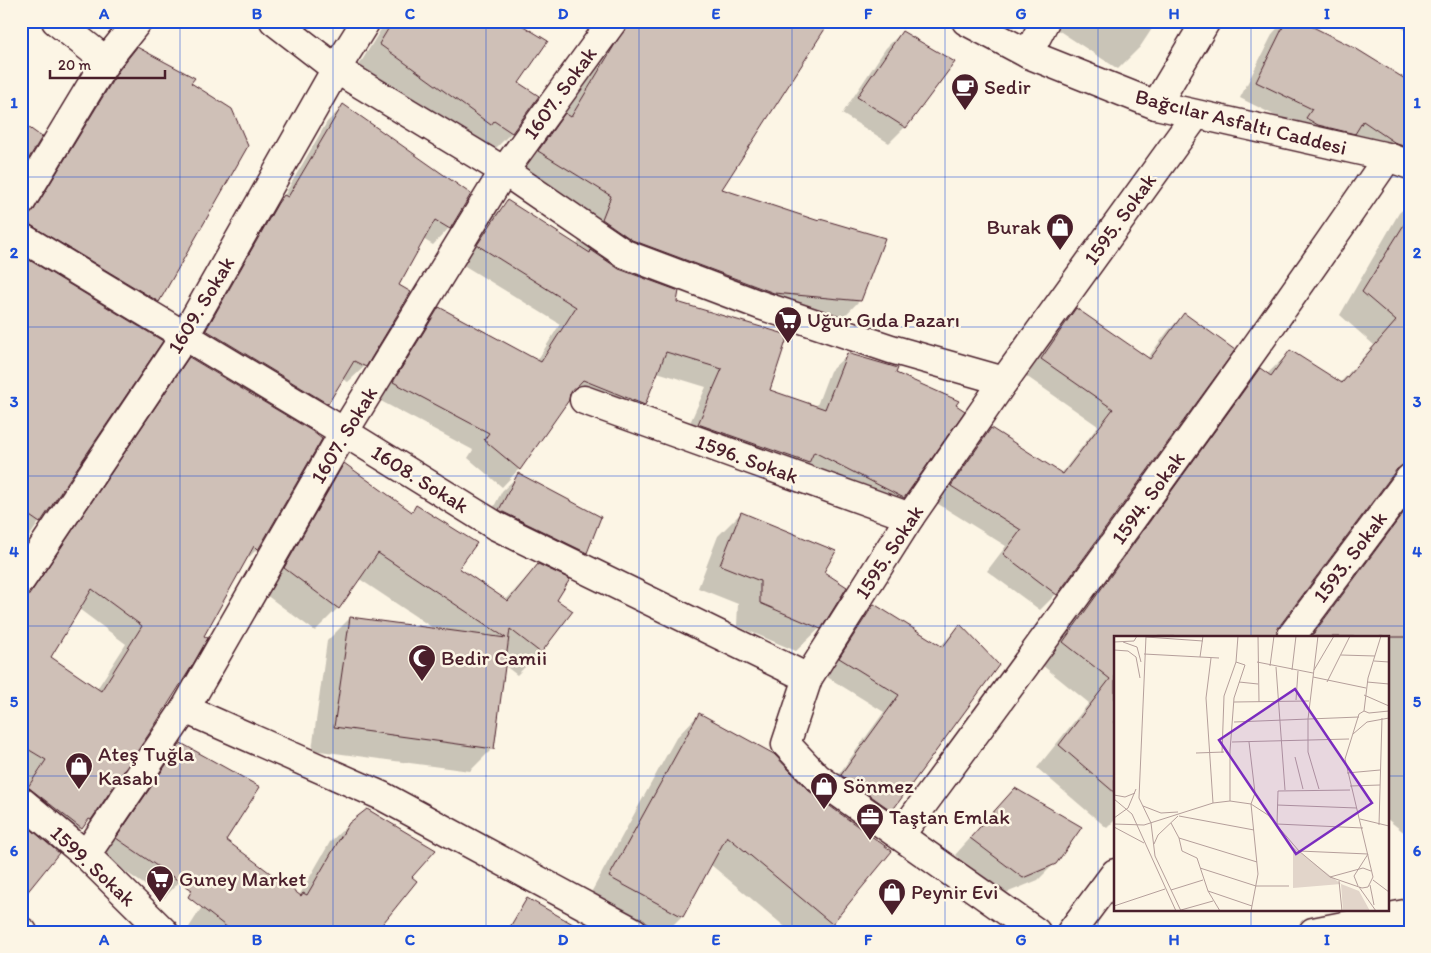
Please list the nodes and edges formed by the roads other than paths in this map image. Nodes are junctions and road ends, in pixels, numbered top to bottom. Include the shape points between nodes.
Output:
1 (56, 21) edge
2 (138, 21) edge
3 (274, 21) edge
4 (366, 21) edge
5 (613, 21) edge
6 (966, 21) edge
7 (1045, 21) edge
8 (1206, 21) edge
9 (1028, 54) junction
10 (106, 61) junction
11 (336, 69) junction
12 (1156, 105) junction
13 (1196, 115) junction
14 (1399, 161) edge
15 (504, 170) junction
16 (21, 202) edge
17 (21, 237) edge
18 (184, 337) junction
19 (1004, 380) junction
20 (584, 400) dead end
21 (344, 432) junction
22 (1410, 478) edge
23 (910, 517) junction
24 (21, 580) edge
25 (1292, 636) edge
26 (808, 678) junction
27 (185, 709) junction
28 (21, 801) edge
29 (901, 834) junction
30 (86, 855) junction
31 (1114, 874) edge
32 (1410, 913) edge
33 (160, 931) edge
34 (634, 932) edge
35 (1036, 932) edge
36 (1071, 932) edge
37 (1312, 932) edge

1 - 10 street
2 - 10 street
3 - 11 street
4 - 11 street, 1609. Sokak
5 - 15 street, 1607. Sokak
6 - 9 street, Bağcılar Asfaltı Caddesi
7 - 9 street
8 - 12 street
9 - 12 street, Bağcılar Asfaltı Caddesi
10 - 16 street
11 - 15 street
11 - 18 street, 1609. Sokak
12 - 13 street, Bağcılar Asfaltı Caddesi
13 - 14 street, Bağcılar Asfaltı Caddesi
13 - 19 street, 1595. Sokak
14 - 29 street, 1594. Sokak via 1264,338
15 - 19 street via 625,254 891,350
15 - 21 street, 1607. Sokak
17 - 18 street, 1608. Sokak
18 - 21 street, 1608. Sokak
18 - 24 street, 1609. Sokak
19 - 23 street, 1595. Sokak
20 - 23 street, 1596. Sokak
21 - 26 street, 1608. Sokak via 496,526
21 - 27 street, 1607. Sokak
22 - 25 street, 1593. Sokak
23 - 26 street, 1595. Sokak
26 - 29 street, 1595. Sokak via 786,744 818,778
27 - 30 street, 1607. Sokak
27 - 34 street via 382,796
28 - 30 street, 1599. Sokak
29 - 35 street, 1595. Sokak
30 - 33 street, 1599. Sokak
31 - 36 street
32 - 37 street

